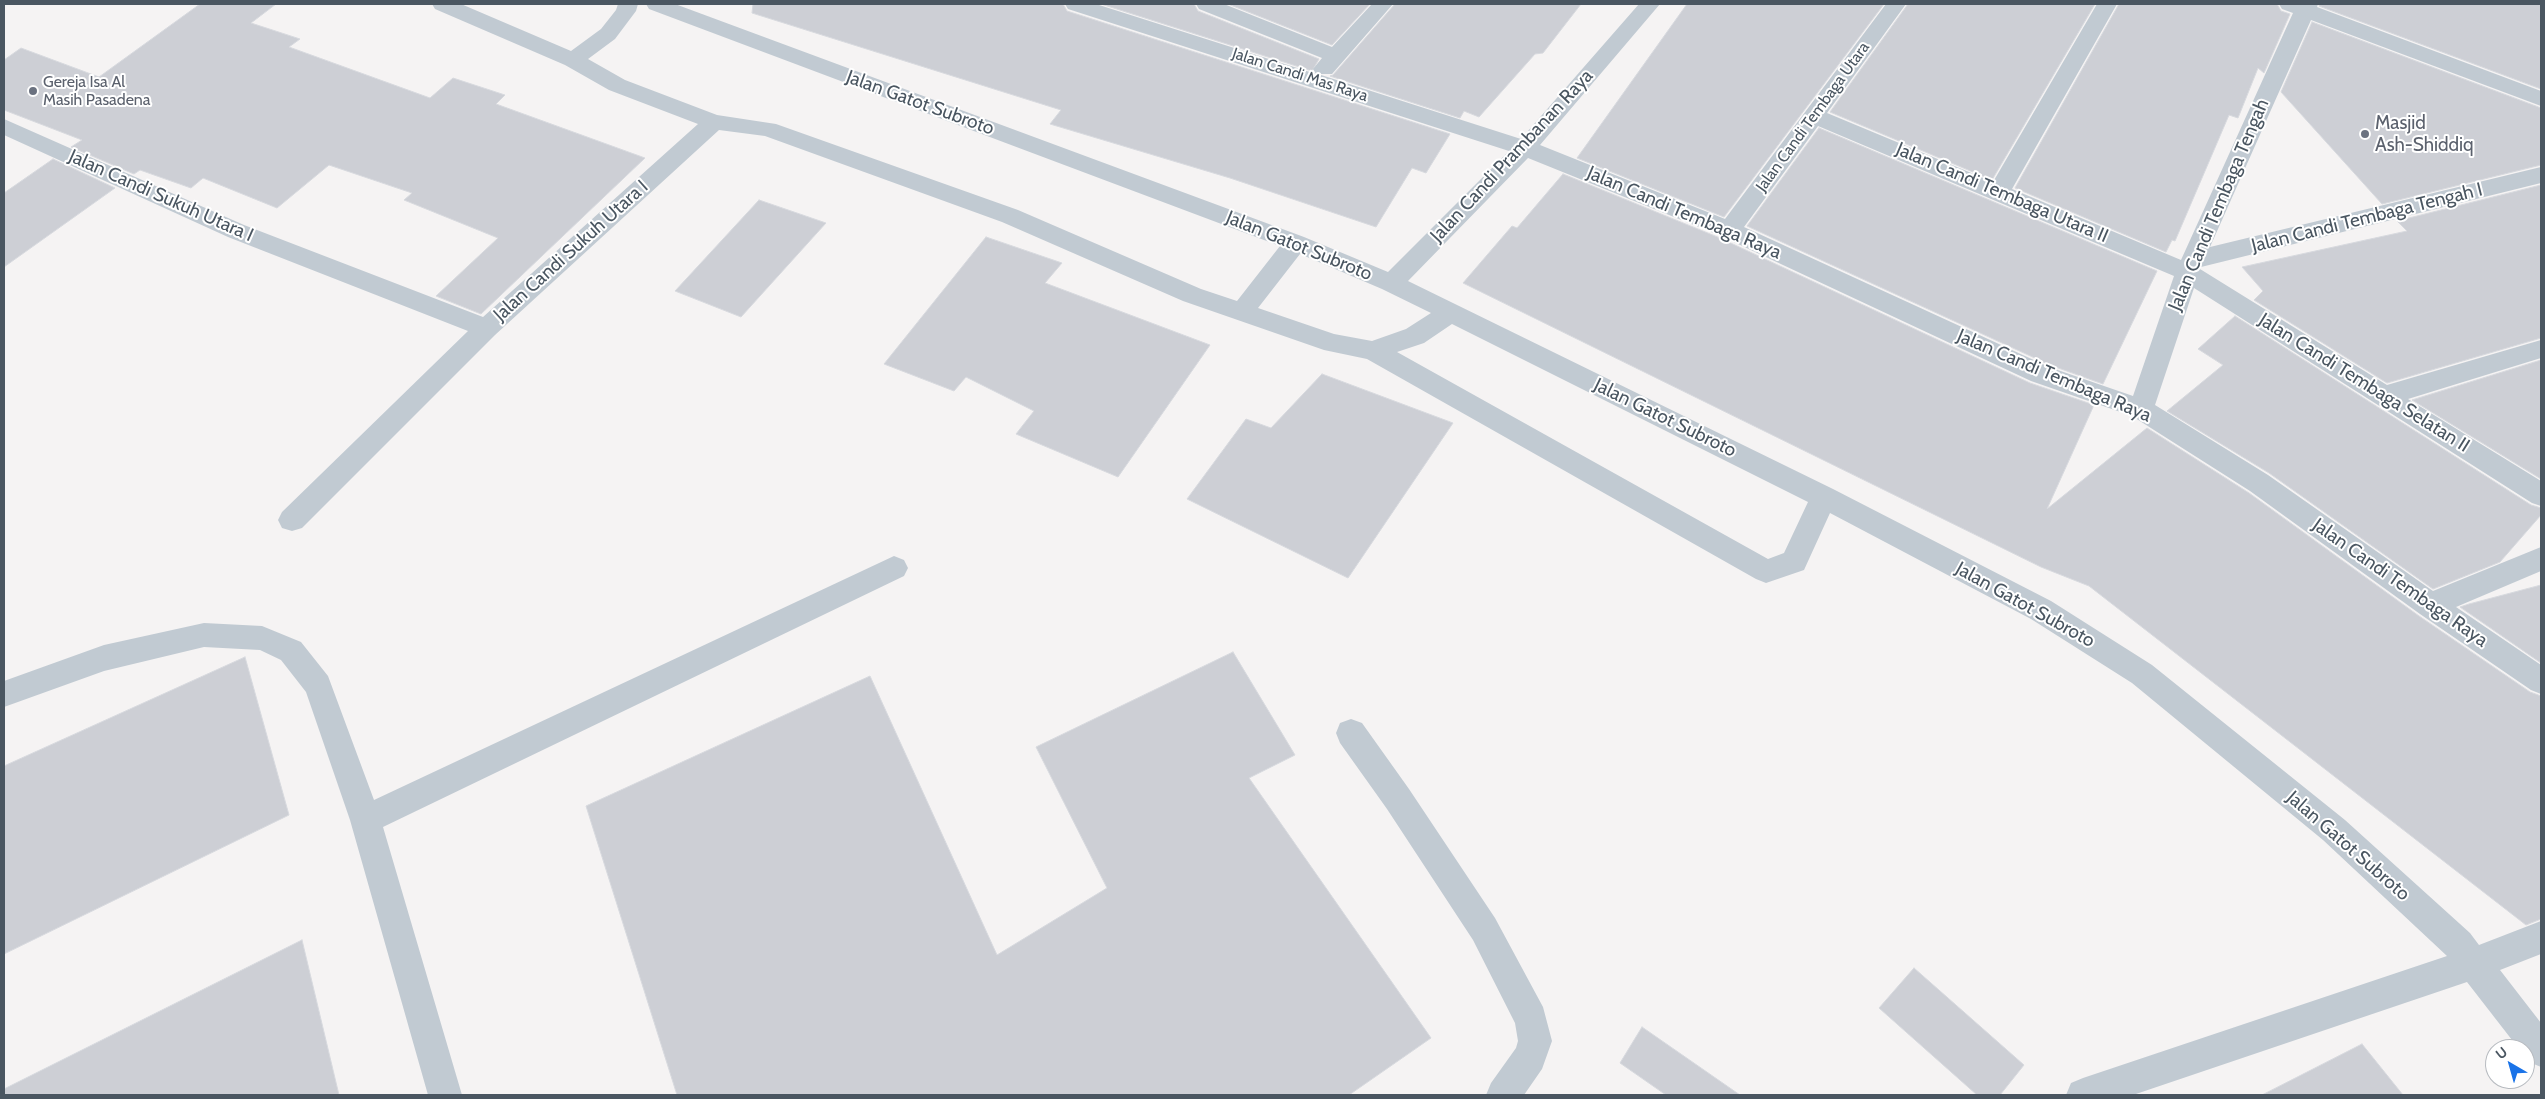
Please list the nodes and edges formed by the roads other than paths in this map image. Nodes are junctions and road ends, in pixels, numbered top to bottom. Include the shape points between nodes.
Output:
1 (442, 4) edge
2 (628, 4) edge
3 (656, 4) edge
4 (1075, 4) edge
5 (1206, 4) edge
6 (1383, 4) edge
7 (1650, 4) edge
8 (1896, 4) edge
9 (2108, 4) edge
10 (2301, 6) edge
11 (1260, 25) junction
12 (1235, 54) junction
13 (1336, 56) junction
14 (573, 60) junction
15 (1315, 80) junction
16 (2541, 99) edge
17 (1816, 116) junction
18 (714, 122) junction
19 (4, 126) edge
20 (1525, 148) junction
21 (2541, 175) edge
22 (1999, 192) junction
23 (1729, 230) junction
24 (1296, 243) junction
25 (2190, 266) junction
26 (1391, 283) junction
27 (1451, 312) junction
28 (1241, 313) junction
29 (486, 328) junction
30 (2541, 349) edge
31 (1373, 351) junction
32 (2384, 396) junction
33 (2141, 410) junction
34 (2541, 495) edge
35 (1824, 498) junction
36 (292, 520) dead end
37 (2541, 559) edge
38 (894, 568) dead end
39 (2430, 605) junction
40 (2541, 681) edge
41 (4, 694) edge
42 (1351, 733) dead end
43 (366, 820) junction
44 (2541, 937) edge
45 (2472, 963) junction
46 (2541, 1050) edge
47 (445, 1095) edge
48 (1503, 1095) edge
49 (2083, 1095) edge

1 - 14 street
2 - 14 street via 608,34
3 - 24 street, Jalan Gatot Subroto
4 - 12 street, Jalan Candi Mas Raya
5 - 11 street
6 - 13 street
7 - 20 street, Jalan Candi Prambanan Raya
8 - 17 street, Jalan Candi Tembaga Utara
9 - 22 street
10 - 16 street
10 - 25 street, Jalan Candi Tembaga Tengah
11 - 12 street
11 - 13 street
12 - 15 street, Jalan Candi Mas Raya
13 - 15 street
14 - 18 street via 617,84
15 - 20 street, Jalan Candi Mas Raya
17 - 22 street, Jalan Candi Tembaga Utara II
17 - 23 street, Jalan Candi Tembaga Utara
18 - 28 street via 768,129 1010,216
18 - 29 street, Jalan Candi Sukuh Utara I
19 - 29 street, Jalan Candi Sukuh Utara I via 236,231
20 - 23 street, Jalan Candi Tembaga Raya
20 - 26 street, Jalan Candi Prambanan Raya
21 - 25 street, Jalan Candi Tembaga Tengah I
22 - 25 street, Jalan Candi Tembaga Utara II
23 - 33 street, Jalan Candi Tembaga Raya via 2040,374
24 - 26 street, Jalan Gatot Subroto
24 - 28 street
25 - 32 street, Jalan Candi Tembaga Selatan II
25 - 33 street, Jalan Candi Tembaga Tengah
26 - 27 street, Jalan Gatot Subroto
27 - 31 street via 1415,336
27 - 35 street, Jalan Gatot Subroto
28 - 31 street via 1332,343
29 - 36 street
30 - 32 street
31 - 35 street via 1766,571 1794,562
32 - 34 street, Jalan Candi Tembaga Selatan II
33 - 39 street, Jalan Candi Tembaga Raya via 2259,483
35 - 45 street, Jalan Gatot Subroto via 2041,610 2142,674 2334,830 2458,944
37 - 39 street
38 - 43 street
39 - 40 street, Jalan Candi Tembaga Raya
41 - 43 street via 104,658 204,635 262,638 291,651 318,685
42 - 48 street via 1484,929 1531,1019 1535,1041 1530,1057
43 - 47 street
44 - 45 street
45 - 46 street, Jalan Gatot Subroto
45 - 49 street

